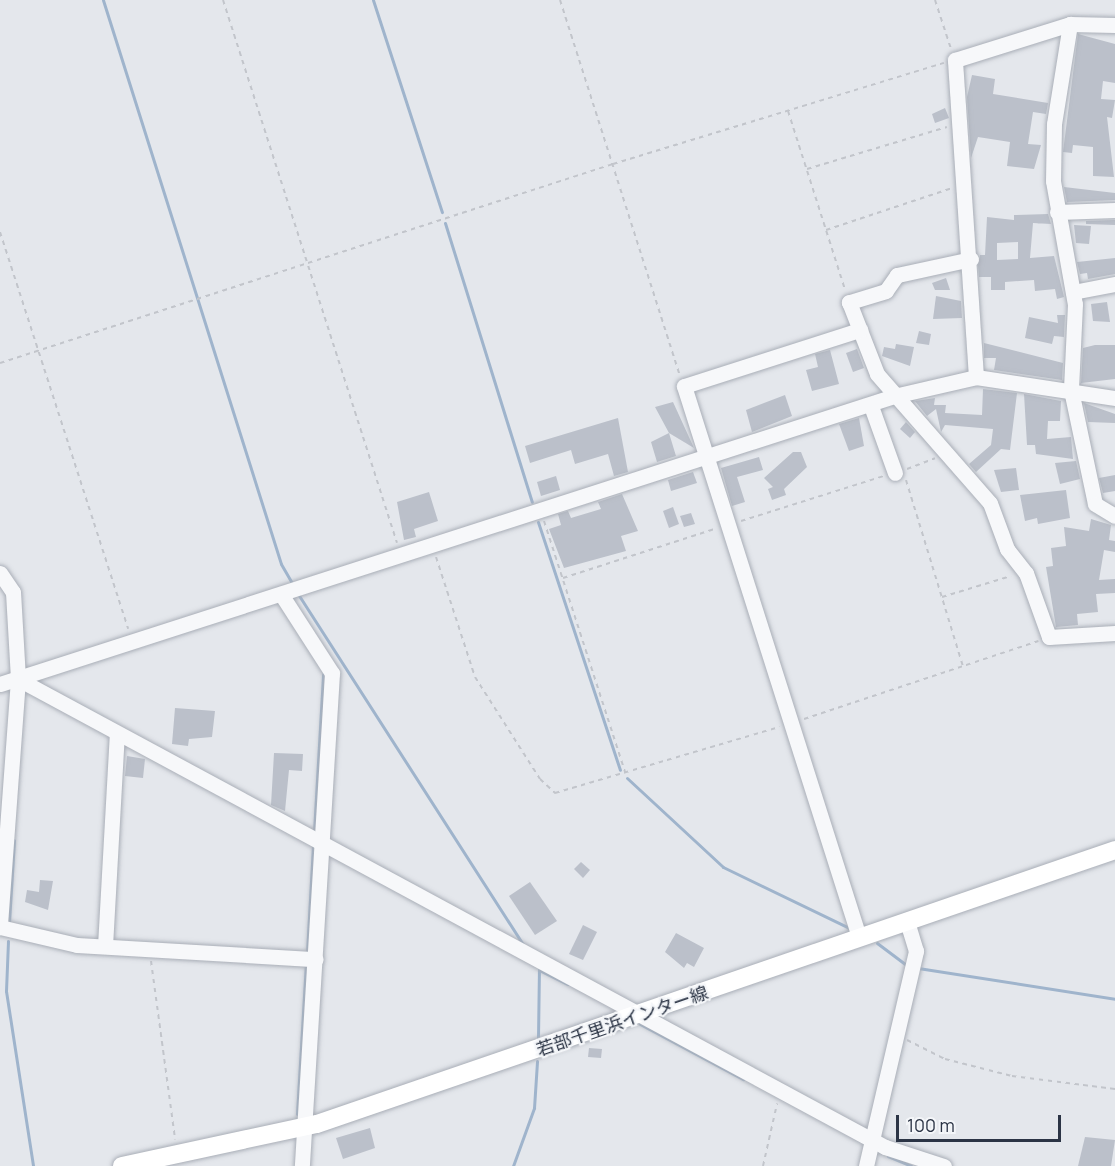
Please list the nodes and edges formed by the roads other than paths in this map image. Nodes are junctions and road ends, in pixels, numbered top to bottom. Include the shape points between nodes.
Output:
1 (1070, 24) junction
2 (1115, 25) edge
3 (1115, 210) edge
4 (1057, 212) junction
5 (971, 259) junction
6 (1115, 284) edge
7 (1073, 292) junction
8 (861, 330) junction
9 (976, 377) junction
10 (1071, 390) junction
11 (894, 396) junction
12 (1115, 398) edge
13 (871, 406) junction
14 (706, 458) junction
15 (895, 473) road end
16 (1115, 516) edge
17 (0, 573) edge
18 (290, 591) junction
19 (1115, 633) edge
20 (18, 679) junction
21 (0, 684) edge
22 (117, 734) junction
23 (322, 845) junction
24 (3, 848) edge
25 (1115, 850) edge
26 (907, 922) junction
27 (0, 927) edge
28 (859, 937) junction
29 (105, 946) junction
30 (316, 959) junction
31 (639, 1014) junction
32 (304, 1128) junction
33 (872, 1140) junction
34 (122, 1166) edge
35 (302, 1166) edge
36 (866, 1166) edge
37 (944, 1166) edge

1 - 2 street
1 - 4 street via 1054,124
1 - 5 street via 955,60 956,124
3 - 4 street
4 - 7 street
5 - 8 street via 897,275 886,291 849,302
5 - 9 street
6 - 7 street
7 - 10 street via 1076,336
8 - 11 street via 877,374
8 - 14 street via 684,386
9 - 10 street
9 - 11 street
10 - 12 street
10 - 16 street via 1095,504
11 - 13 street
11 - 19 street via 990,503 1007,549 1025,571 1049,637
13 - 14 street
13 - 15 street
14 - 18 street
14 - 28 street
17 - 20 street via 13,592
18 - 20 street
18 - 23 street via 332,673
20 - 21 street
20 - 22 street
20 - 24 street
22 - 23 street
22 - 29 street
23 - 30 street
23 - 31 street
24 - 27 street
25 - 26 main road, 若部千里浜インター線
26 - 28 main road, 若部千里浜インター線
26 - 33 street via 916,951
27 - 29 street
28 - 31 main road, 若部千里浜インター線
29 - 30 street
30 - 32 street
31 - 32 main road, 若部千里浜インター線
31 - 33 street
32 - 34 main road, 若部千里浜インター線
32 - 35 street
33 - 36 street
33 - 37 street

